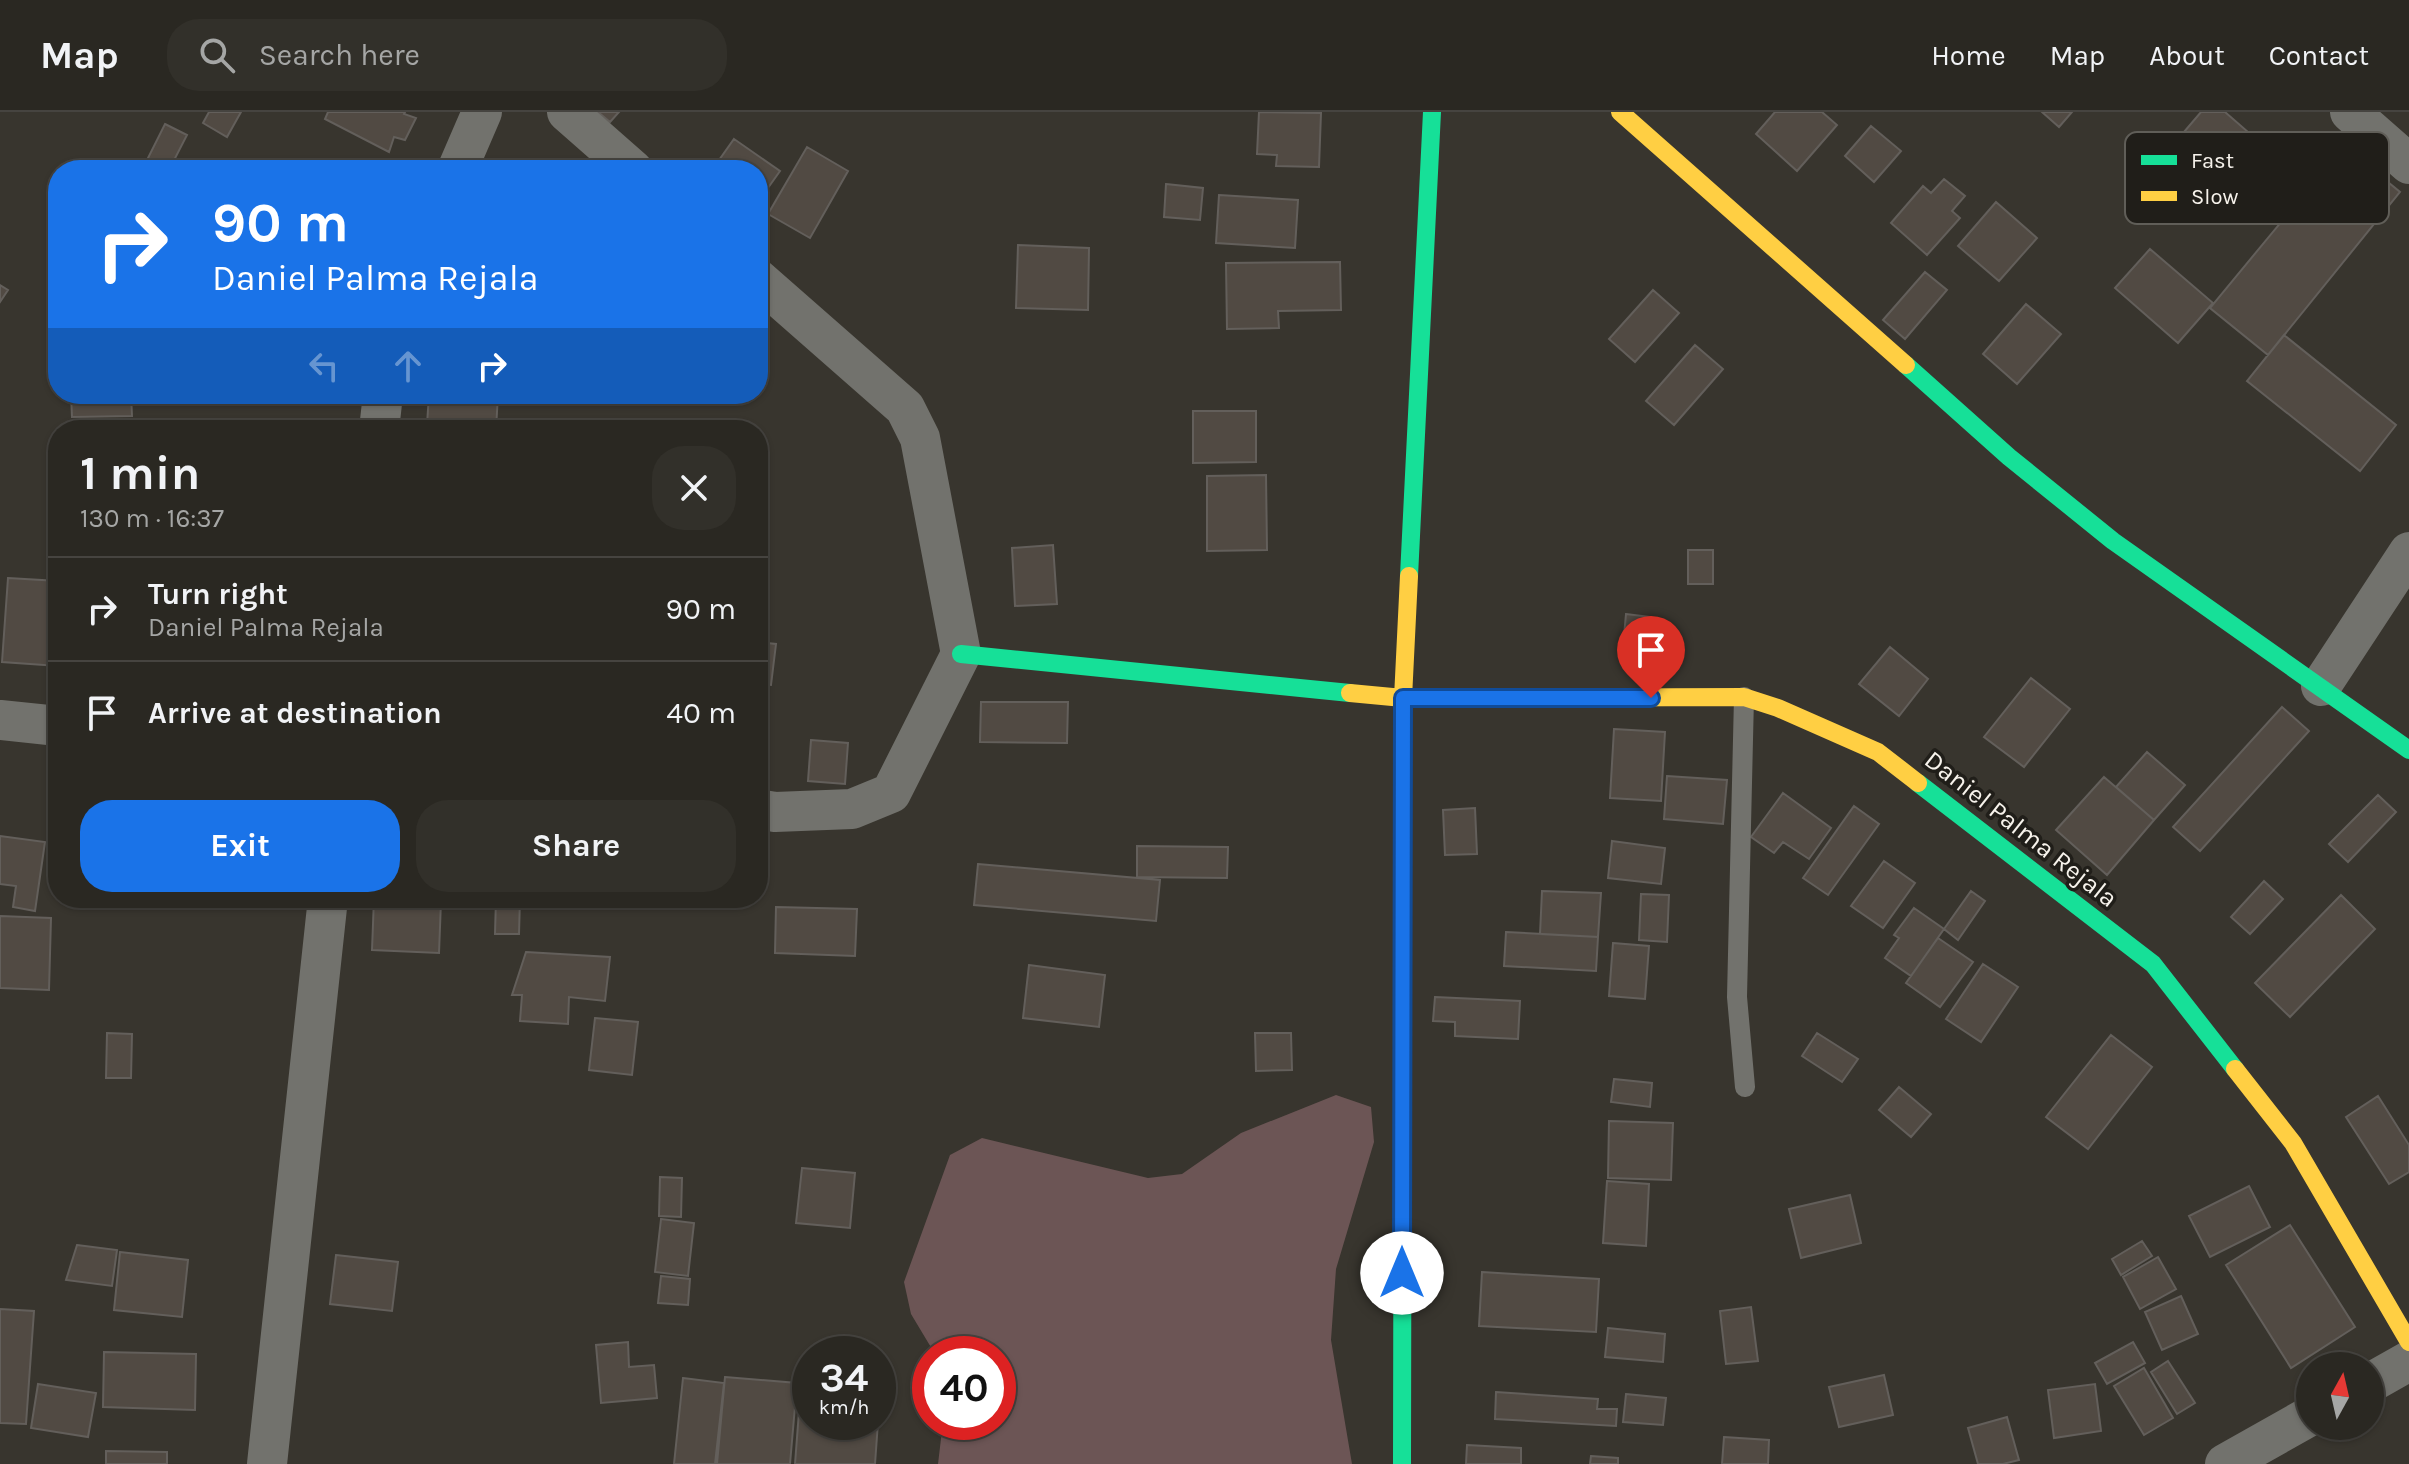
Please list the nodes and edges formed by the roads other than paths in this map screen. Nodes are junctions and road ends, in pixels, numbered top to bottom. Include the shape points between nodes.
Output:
1 (482, 112) edge
2 (567, 112) edge
3 (1432, 112) edge
4 (1620, 112) edge
5 (2350, 112) edge
6 (2373, 132) edge
7 (2389, 146) edge
8 (461, 160) edge
9 (622, 160) edge
10 (2409, 164) edge
11 (768, 288) edge
12 (2409, 552) edge
13 (961, 654) junction
14 (2321, 686) junction
15 (1744, 697) junction
16 (1403, 698) junction
17 (0, 720) edge
18 (48, 725) edge
19 (2409, 750) edge
20 (768, 811) edge
21 (327, 908) edge
22 (1745, 1087) dead end
23 (2409, 1342) edge
24 (2409, 1361) edge
25 (2384, 1375) edge
26 (2296, 1424) edge
27 (267, 1464) edge
28 (1402, 1464) edge
29 (2225, 1464) edge

1 - 8 street
2 - 9 street
3 - 16 street
4 - 14 street via 2009,457 2113,541
5 - 6 street
7 - 10 street
11 - 13 street via 905,408 920,438
12 - 14 street
13 - 16 street, Daniel Palma Rejala
13 - 20 street via 891,793 852,809
14 - 19 street
15 - 16 street, Daniel Palma Rejala
15 - 22 lane via 1737,997
15 - 23 street, Daniel Palma Rejala via 1878,752 2153,964 2293,1143
16 - 28 street
17 - 18 street
21 - 27 street
24 - 25 street
26 - 29 street

